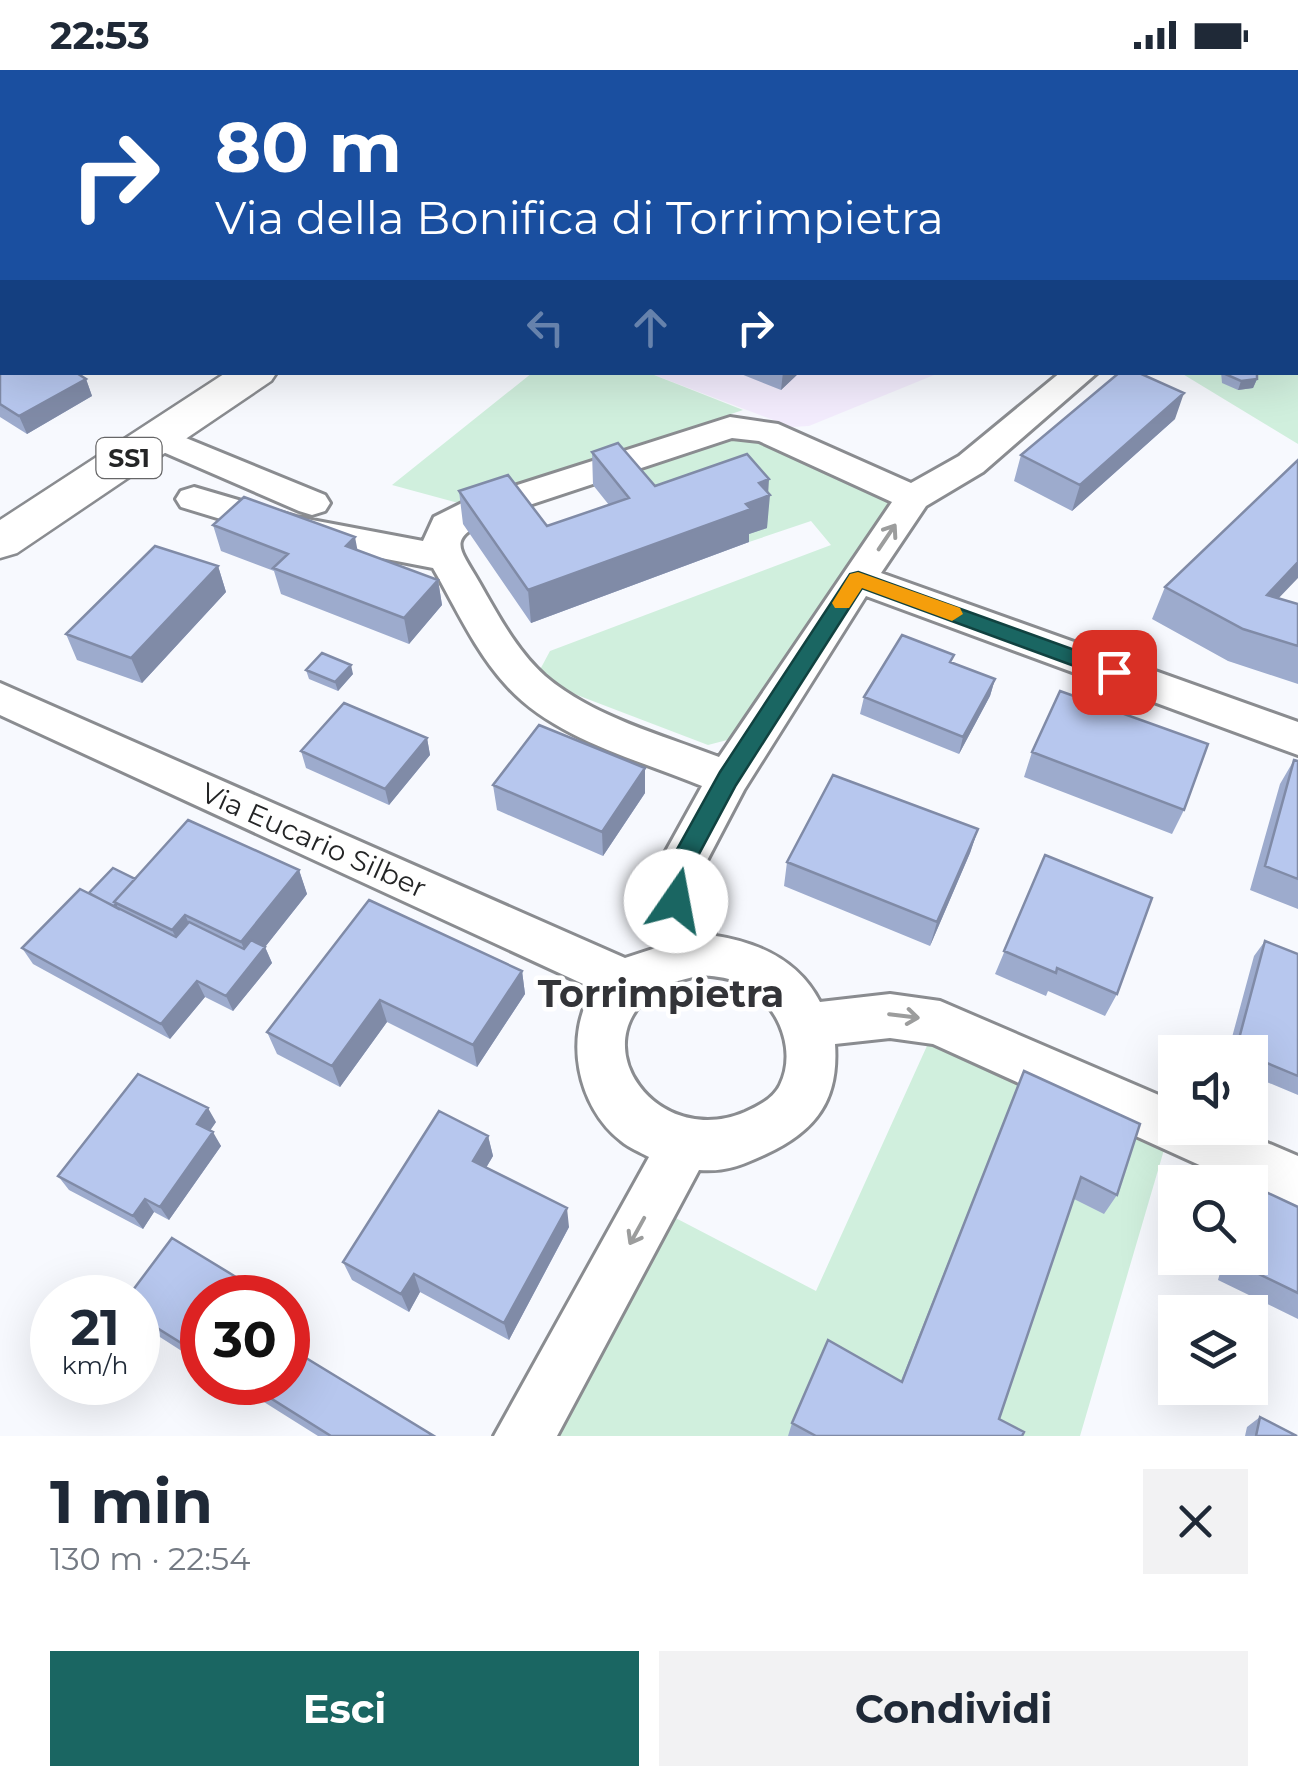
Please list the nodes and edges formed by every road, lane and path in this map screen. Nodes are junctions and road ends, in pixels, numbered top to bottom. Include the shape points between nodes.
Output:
1 (252, 375) edge
2 (1078, 375) edge
3 (159, 438) junction
4 (913, 498) junction
5 (194, 499) dead end
6 (312, 503) dead end
7 (0, 542) edge
8 (446, 558) junction
9 (858, 579) junction
10 (0, 698) edge
11 (1298, 738) edge
12 (728, 779) junction
13 (700, 954) junction
14 (628, 982) junction
15 (808, 1027) junction
16 (684, 1146) junction
17 (1298, 1183) edge
18 (524, 1436) edge

1 - 3 main road, SS1
2 - 4 street via 970,464
3 - 6 street
3 - 7 main road, SS1
4 - 8 street via 766,431 730,427 464,515 444,532
9 -> 4 street
5 - 8 street via 293,529
8 - 12 street via 506,657 533,688 573,713
9 - 11 street
9 - 12 street
10 - 14 street, Via Eucario Silber
12 - 13 street via 676,879 680,914
13 - 14 street via 649,967
13 - 15 street via 735,958 767,974 792,997
14 - 16 street via 600,1032 608,1090 640,1125
15 - 16 street via 812,1059 804,1090 785,1118 756,1138 722,1148
15 -> 17 street via 877,1014 940,1023
16 -> 18 street

